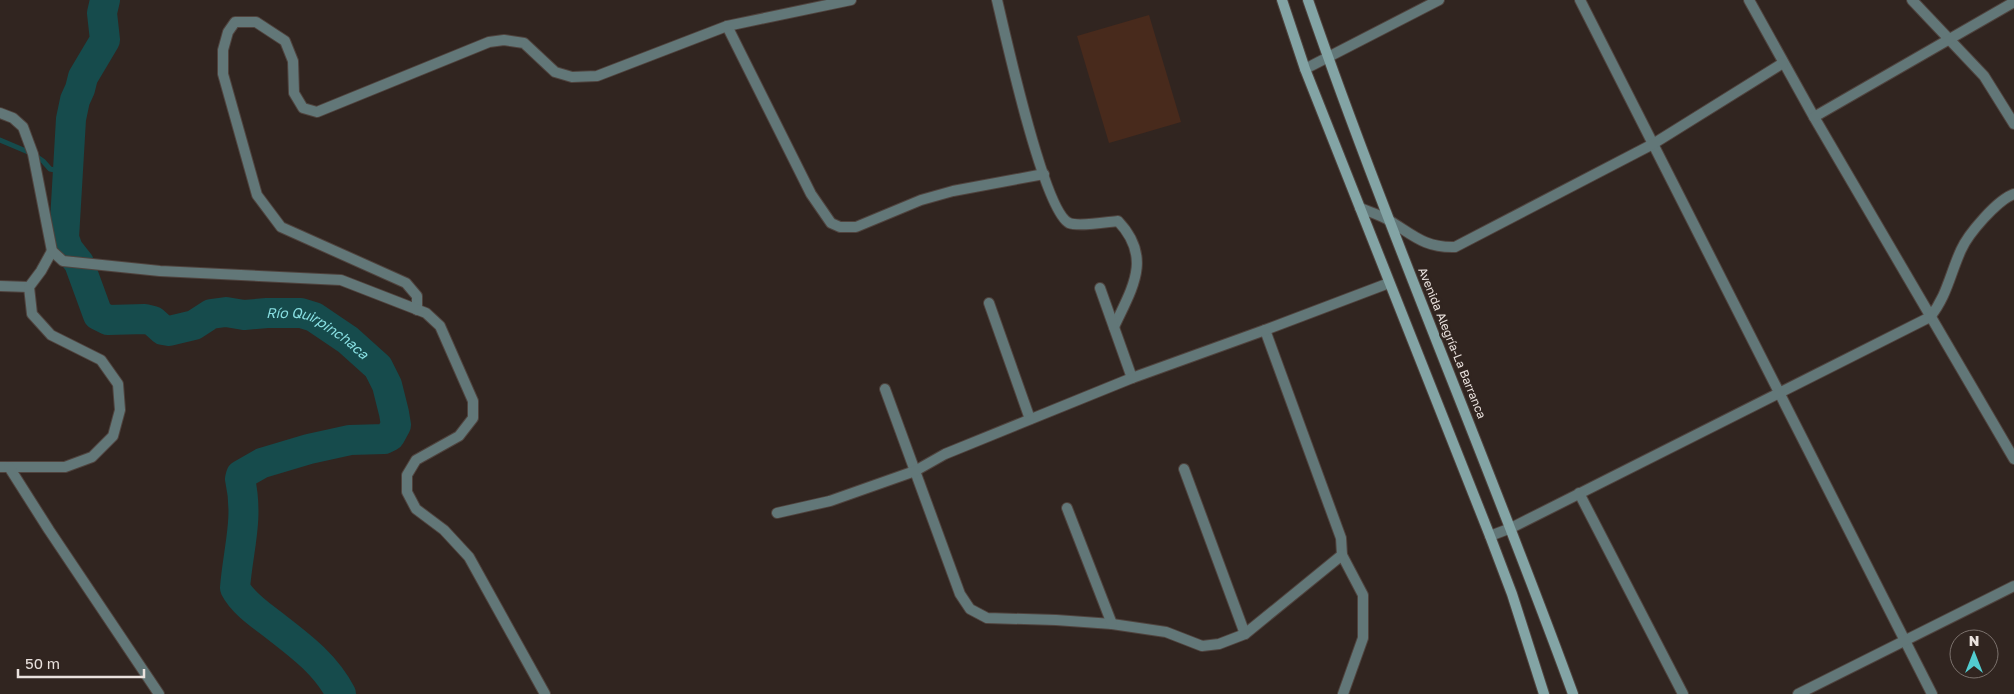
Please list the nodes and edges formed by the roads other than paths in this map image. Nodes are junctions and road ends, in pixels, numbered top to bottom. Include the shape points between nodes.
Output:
1 (851, 0) edge
2 (996, 0) edge
3 (1282, 0) edge
4 (1308, 0) edge
5 (1439, 0) edge
6 (1580, 0) edge
7 (1749, 0) edge
8 (1912, 0) edge
9 (2014, 2) edge
10 (727, 26) junction
11 (1950, 39) junction
12 (1328, 57) junction
13 (1783, 63) junction
14 (1305, 69) junction
15 (0, 113) edge
16 (1814, 117) junction
17 (2014, 124) edge
18 (1653, 144) junction
19 (1044, 174) junction
20 (2014, 194) edge
21 (1360, 208) junction
22 (1389, 220) junction
23 (52, 250) junction
24 (1388, 283) junction
25 (0, 286) edge
26 (28, 287) junction
27 (1100, 288) dead end
28 (989, 303) dead end
29 (417, 310) junction
30 (1930, 317) junction
31 (1114, 327) junction
32 (1265, 330) junction
33 (1132, 378) junction
34 (885, 389) dead end
35 (1779, 393) junction
36 (1030, 419) junction
37 (2014, 459) edge
38 (5, 467) edge
39 (1184, 469) dead end
40 (915, 471) junction
41 (1579, 493) junction
42 (1067, 508) dead end
43 (777, 513) dead end
44 (1511, 528) junction
45 (1490, 536) junction
46 (1342, 555) junction
47 (2014, 586) edge
48 (1112, 624) junction
49 (1245, 634) junction
50 (1905, 640) junction
51 (159, 694) edge
52 (545, 694) edge
53 (1343, 694) edge
54 (1544, 694) edge
55 (1573, 694) edge
56 (1683, 694) edge
57 (1798, 694) edge
58 (1932, 694) edge

1 - 10 street
2 - 19 street via 1027,125
3 - 14 main road
4 - 12 main road, Avenida Alegría-La Barranca
5 - 12 street
6 - 18 street
7 - 13 street
8 - 11 street
9 - 11 street
10 - 19 street via 811,194 831,223 840,227 856,227 920,200
10 - 29 street via 597,76 572,77 554,72 524,43 489,42 317,112 303,108 294,93 293,60 284,41 256,22 235,22 223,50 223,74 257,194 281,227 406,283 417,296
11 - 16 street
11 - 17 street via 1984,76
12 - 14 street
12 - 22 main road, Avenida Alegría-La Barranca
13 - 16 street
13 - 18 street
14 - 21 main road
15 - 23 street via 23,127 33,154
16 - 30 street
18 - 22 street via 1455,247 1436,247
18 - 35 street
19 - 31 street via 1056,207 1067,222 1118,221 1134,244 1138,267 1134,284
20 - 30 street via 1989,212 1962,248 1941,303
21 - 22 street
21 - 24 main road
22 - 44 main road, Avenida Alegría-La Barranca
23 - 26 street via 42,271
23 - 29 street via 64,261 116,267 341,280
24 - 32 street
24 - 45 main road
25 - 26 street
26 - 38 street via 32,314 50,335 101,360 118,384 120,410 112,436 92,457 65,467
27 - 31 street
28 - 36 street
29 - 52 street via 426,313 440,326 473,401 473,418 459,436 416,460 407,475 408,492 416,509 444,530 469,557
30 - 35 street
30 - 37 street
31 - 33 street
32 - 33 street
32 - 46 street via 1341,538
33 - 36 street
34 - 40 street
35 - 41 street
35 - 50 street
36 - 40 street via 945,454
38 - 51 street
39 - 49 street
40 - 43 street via 830,501
40 - 48 street via 960,594 970,609 987,618
41 - 44 street
41 - 56 street
42 - 48 street
44 - 45 street
44 - 55 main road, Avenida Alegría-La Barranca
45 - 54 main road
46 - 49 street
46 - 53 street via 1363,595 1363,638
47 - 50 street
48 - 49 street via 1166,632 1202,646 1220,644
50 - 57 street
50 - 58 street

